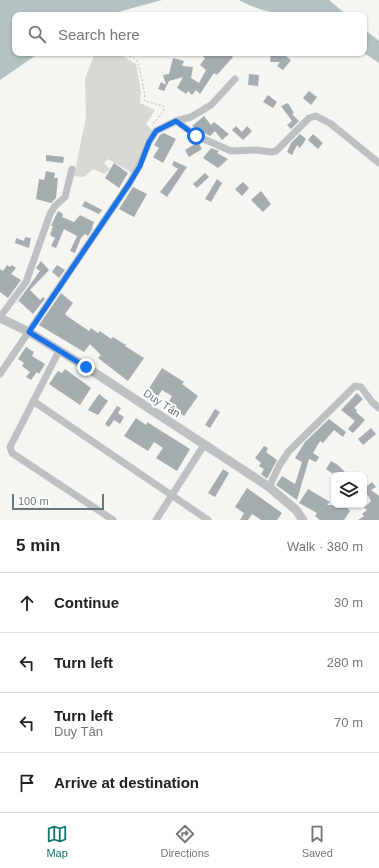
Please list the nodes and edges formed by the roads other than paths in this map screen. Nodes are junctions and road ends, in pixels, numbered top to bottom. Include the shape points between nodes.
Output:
1 (235, 79) dead end
2 (176, 121) junction
3 (379, 163) edge
4 (72, 169) dead end
5 (0, 317) edge
6 (29, 332) junction
7 (59, 351) junction
8 (0, 374) edge
9 (33, 402) junction
10 (379, 408) edge
11 (204, 445) junction
12 (269, 487) junction
13 (172, 496) junction
14 (113, 520) edge
15 (156, 520) edge
16 (208, 520) edge
17 (303, 520) edge

1 - 2 street via 211,105 192,117
2 - 3 street via 198,137 231,151 271,152 276,151 309,118 316,116
2 - 6 street via 156,131 129,184
4 - 5 street via 65,197 50,214 26,282
5 - 6 street, Duy Tân
6 - 7 street, Duy Tân
6 - 8 street
7 - 9 street
7 - 11 street, Duy Tân
9 - 13 street
9 - 14 street via 10,447 12,453
10 - 12 street via 361,388 355,386 289,451
11 - 12 street, Duy Tân
11 - 13 street
12 - 17 street, Duy Tân
13 - 15 street
13 - 16 street

